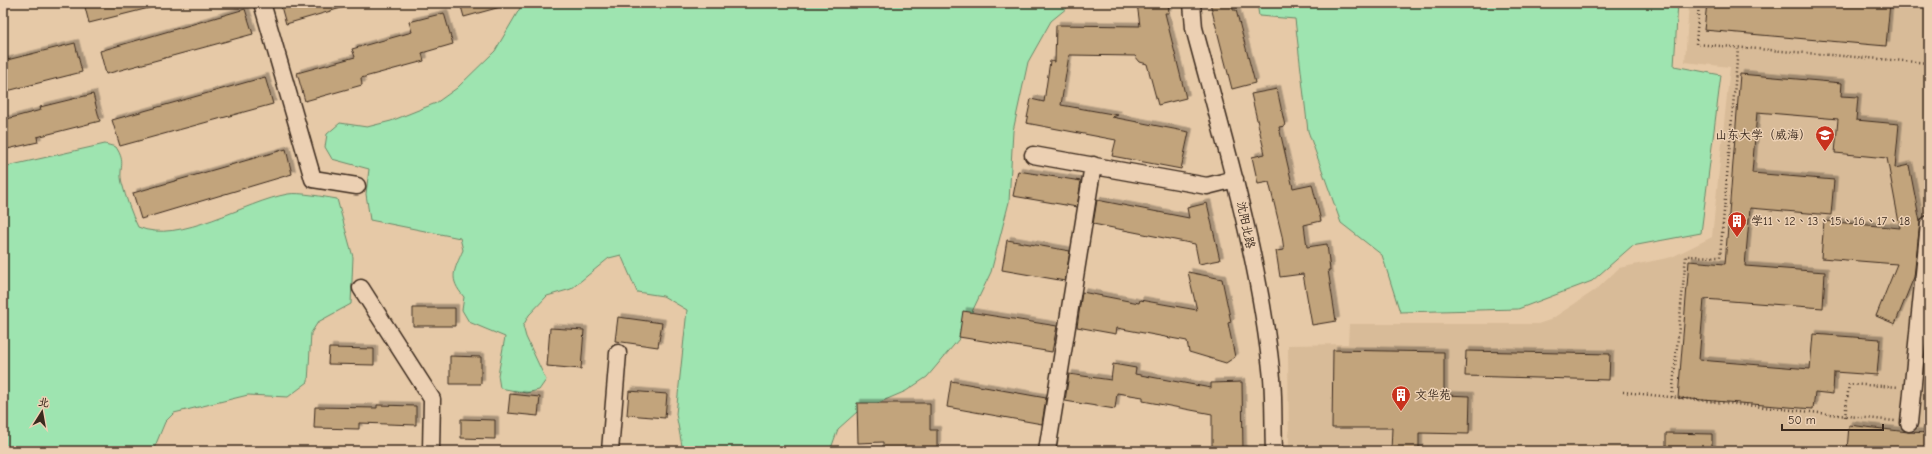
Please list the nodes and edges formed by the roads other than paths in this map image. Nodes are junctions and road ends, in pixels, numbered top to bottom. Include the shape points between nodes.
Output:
1 (262, 3) edge
2 (1183, 3) edge
3 (1192, 3) edge
4 (1033, 155) dead end
5 (1093, 165) junction
6 (1230, 180) junction
7 (357, 186) dead end
8 (1929, 224) edge
9 (361, 288) dead end
10 (618, 353) dead end
11 (1909, 423) road end
12 (431, 451) edge
13 (610, 451) edge
14 (1047, 451) edge
15 (1263, 451) edge
16 (1274, 451) edge

1 - 7 street via 313,179
2 - 6 street, 沈阳北路 via 1186,39
3 - 6 street, 沈阳北路 via 1194,28
4 - 5 street
5 - 6 street via 1207,186
5 - 14 street
6 - 15 street, 沈阳北路 via 1262,377
6 - 16 street, 沈阳北路 via 1258,282 1272,379
8 - 11 street
9 - 12 street via 432,399
10 - 13 street

